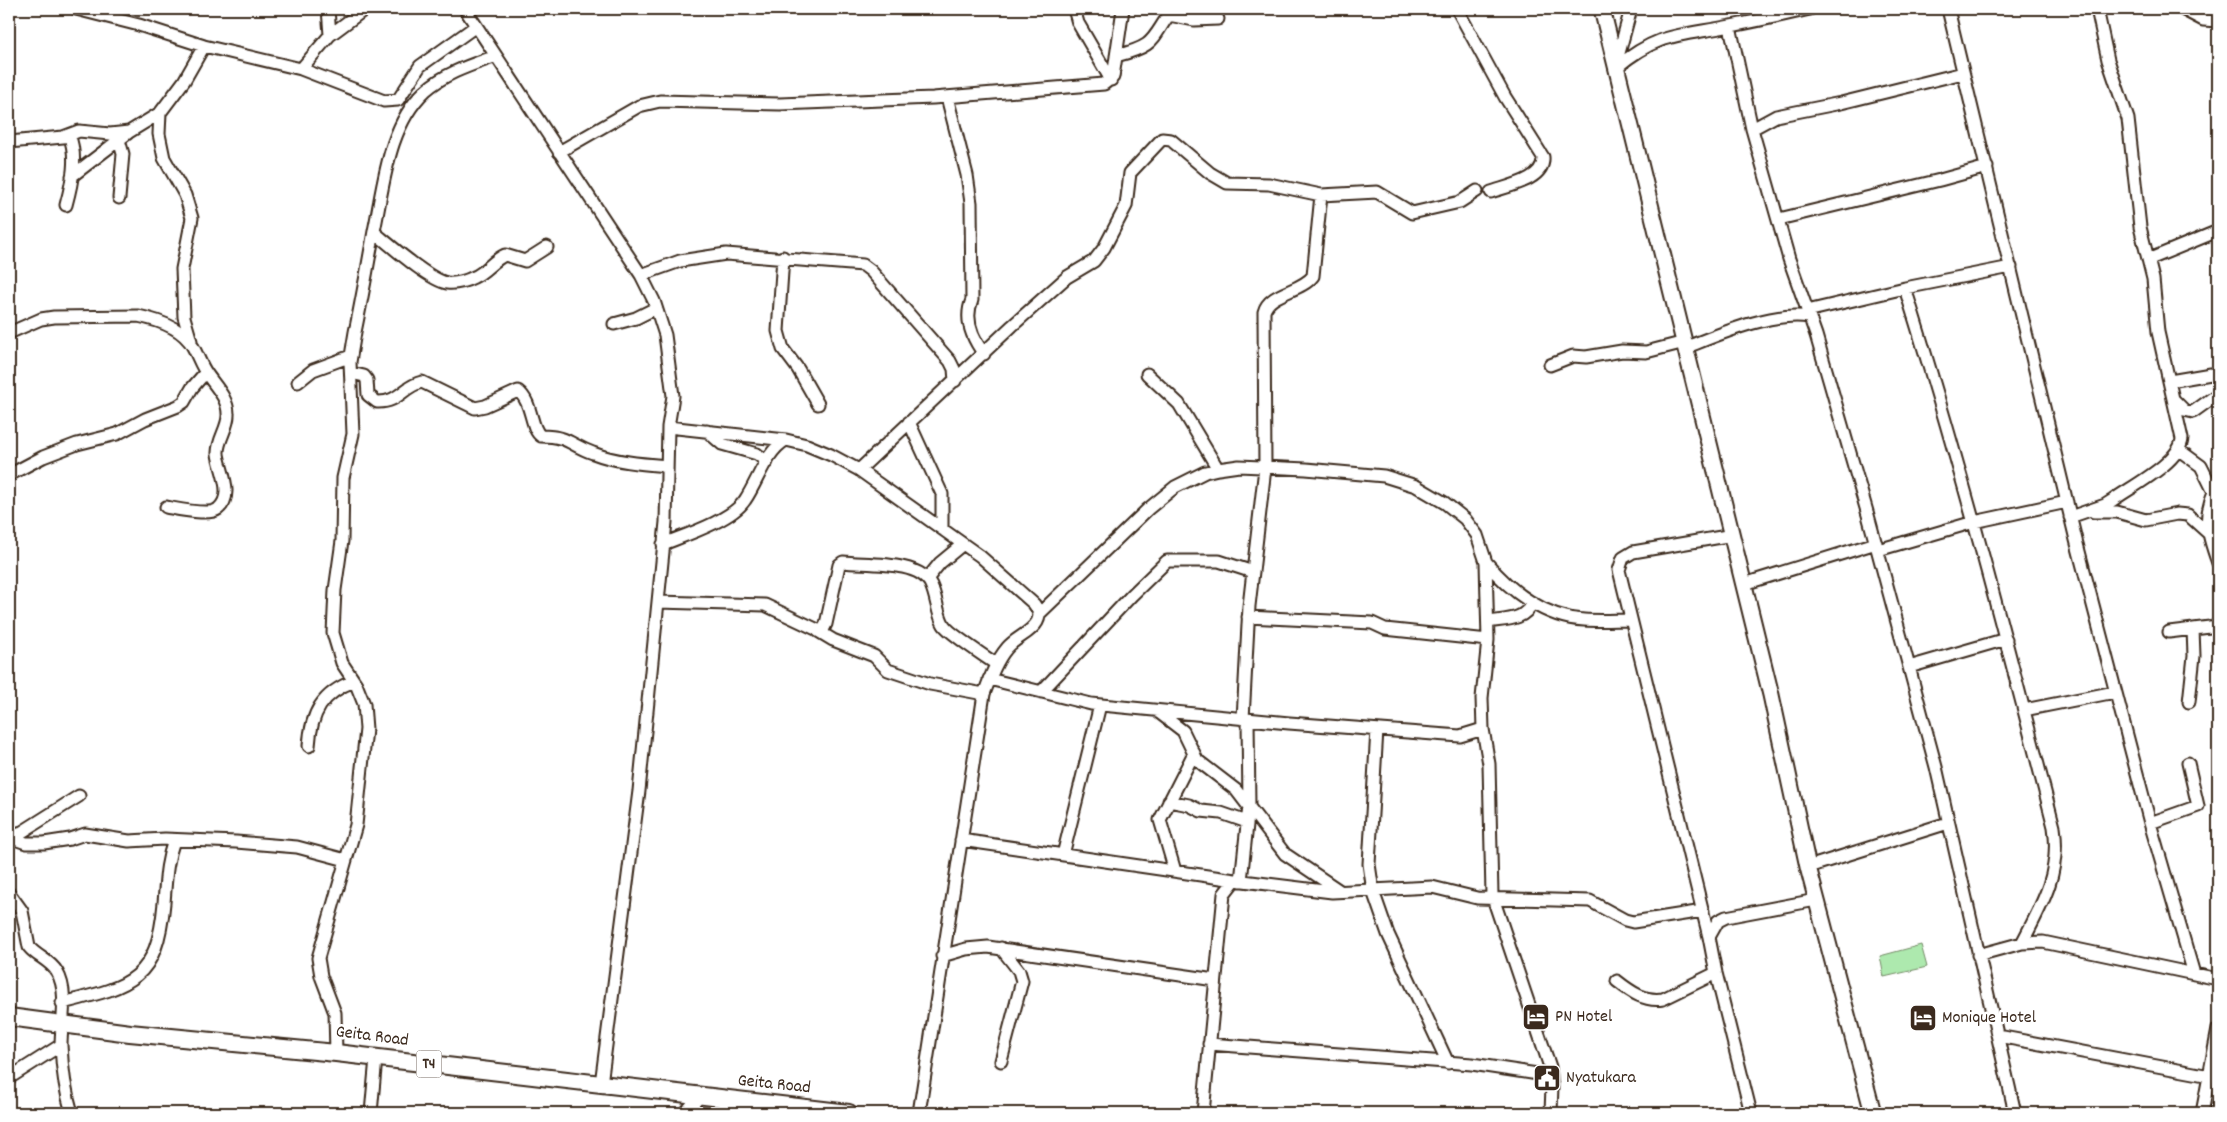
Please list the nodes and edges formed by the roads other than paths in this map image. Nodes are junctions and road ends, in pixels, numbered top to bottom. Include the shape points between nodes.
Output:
1 (76, 9) edge
2 (328, 9) edge
3 (365, 9) edge
4 (465, 9) edge
5 (1074, 9) edge
6 (1123, 9) edge
7 (1457, 9) edge
8 (1602, 9) edge
9 (1631, 9) edge
10 (1810, 9) edge
11 (1948, 9) edge
12 (2097, 9) edge
13 (2182, 9) edge
14 (1793, 11) edge
15 (1171, 12) edge
16 (1218, 19) dead end
17 (2218, 21) edge
18 (476, 26) junction
19 (1730, 26) junction
20 (330, 35) junction
21 (204, 46) junction
22 (496, 56) junction
23 (1116, 56) junction
24 (1616, 65) junction
25 (301, 69) junction
26 (1963, 73) junction
27 (1111, 80) junction
28 (947, 97) junction
29 (160, 113) junction
30 (1752, 129) junction
31 (129, 132) junction
32 (69, 135) junction
33 (119, 140) junction
34 (9, 142) edge
35 (559, 152) junction
36 (1987, 167) junction
37 (72, 176) junction
38 (1477, 191) dead end
39 (1491, 192) dead end
40 (1321, 195) junction
41 (119, 198) dead end
42 (66, 205) dead end
43 (1779, 219) junction
44 (2218, 231) edge
45 (374, 232) junction
46 (547, 247) dead end
47 (783, 257) junction
48 (2150, 259) junction
49 (2010, 267) junction
50 (640, 275) junction
51 (1905, 288) junction
52 (656, 308) junction
53 (1808, 314) junction
54 (614, 324) dead end
55 (9, 333) edge
56 (192, 344) junction
57 (1686, 344) junction
58 (984, 354) junction
59 (351, 356) junction
60 (1550, 365) dead end
61 (206, 373) junction
62 (351, 373) junction
63 (1147, 374) dead end
64 (2218, 375) edge
65 (955, 381) junction
66 (2170, 381) junction
67 (298, 382) dead end
68 (2218, 394) edge
69 (2174, 400) junction
70 (818, 404) dead end
71 (909, 422) junction
72 (668, 427) junction
73 (707, 431) junction
74 (786, 440) junction
75 (2178, 450) junction
76 (767, 462) junction
77 (667, 466) junction
78 (1265, 468) junction
79 (1218, 469) junction
80 (859, 470) junction
81 (9, 475) edge
82 (2216, 488) edge
83 (2067, 502) junction
84 (166, 507) dead end
85 (2085, 512) junction
86 (2070, 517) junction
87 (1974, 522) junction
88 (942, 529) junction
89 (2208, 533) junction
90 (1733, 535) junction
91 (664, 544) junction
92 (963, 544) junction
93 (1877, 547) junction
94 (1486, 562) junction
95 (2218, 563) edge
96 (1253, 572) junction
97 (927, 579) junction
98 (1744, 584) junction
99 (658, 602) junction
100 (1532, 603) junction
101 (1039, 614) junction
102 (1248, 618) junction
103 (1632, 620) junction
104 (1488, 622) junction
105 (2218, 626) edge
106 (2193, 629) junction
107 (818, 631) junction
108 (2169, 632) dead end
109 (2006, 639) junction
110 (1488, 640) junction
111 (996, 664) junction
112 (1909, 667) junction
113 (989, 679) junction
114 (354, 681) junction
115 (1041, 692) junction
116 (2115, 692) junction
117 (984, 694) junction
118 (2189, 702) dead end
119 (1100, 705) junction
120 (2024, 710) junction
121 (1157, 711) junction
122 (1246, 719) junction
123 (1483, 729) junction
124 (1377, 730) junction
125 (309, 746) dead end
126 (1194, 753) junction
127 (2188, 763) dead end
128 (79, 796) dead end
129 (1169, 801) junction
130 (1249, 806) junction
131 (1247, 822) junction
132 (1948, 823) junction
133 (2150, 823) junction
134 (9, 836) edge
135 (174, 840) junction
136 (961, 840) junction
137 (1063, 855) junction
138 (346, 860) junction
139 (1808, 867) junction
140 (1175, 871) junction
141 (1238, 880) junction
142 (1373, 891) junction
143 (1341, 892) junction
144 (9, 893) edge
145 (1493, 898) junction
146 (1816, 900) junction
147 (1704, 915) junction
148 (1721, 919) junction
149 (1709, 937) junction
150 (2022, 943) junction
151 (1001, 948) junction
152 (1978, 955) junction
153 (942, 956) junction
154 (1716, 973) junction
155 (2194, 974) junction
156 (2218, 979) edge
157 (1215, 980) junction
158 (1617, 981) dead end
159 (62, 1003) junction
160 (9, 1017) edge
161 (62, 1023) junction
162 (2218, 1029) edge
163 (1998, 1036) junction
164 (1209, 1044) junction
165 (61, 1045) junction
166 (336, 1053) junction
167 (376, 1058) junction
168 (1001, 1061) dead end
169 (1448, 1063) junction
170 (1551, 1076) junction
171 (9, 1078) edge
172 (2213, 1079) edge
173 (601, 1084) junction
174 (700, 1096) junction
175 (72, 1113) edge
176 (371, 1113) edge
177 (685, 1113) edge
178 (849, 1113) edge
179 (919, 1113) edge
180 (1203, 1113) edge
181 (1551, 1113) edge
182 (1752, 1113) edge
183 (1873, 1113) edge
184 (2015, 1113) edge
185 (2202, 1113) edge

1 - 21 street
2 - 20 street
3 - 20 street
4 - 18 street
5 - 27 street via 1078,23
6 - 23 street
7 - 39 street via 1505,97 1543,157 1537,173
8 - 24 main road
9 - 24 street
10 - 14 street
11 - 26 street
12 - 48 street via 2108,60 2128,119 2140,227
13 - 17 street via 2203,20
14 - 19 street
15 - 16 street via 1194,20
15 - 23 street via 1161,30 1146,46
18 - 22 street
18 - 25 street via 420,66 396,100 376,99
19 - 24 street via 1662,39
19 - 30 street
20 - 25 street
21 - 25 street
21 - 29 street
22 - 35 street
22 - 45 street via 460,69 435,84 409,112 390,153
23 - 27 street
24 - 57 main road
26 - 30 street via 1776,116
26 - 36 street
27 - 28 street via 1090,86
28 - 35 street via 780,104 660,101 639,106
28 - 58 street via 972,203 972,300 968,311 973,336
29 - 31 street
29 - 56 street via 158,134 164,158 185,195 192,218 182,269 184,317
30 - 43 street
31 - 32 street via 78,131
31 - 33 street
32 - 34 street
32 - 37 street via 73,152
33 - 37 street
33 - 41 street via 123,154
35 - 50 street
36 - 43 street
36 - 49 street
37 - 42 street
38 - 40 street via 1460,202 1412,212 1377,192
40 - 58 street via 1268,184 1227,183 1171,140 1162,140 1130,173 1126,206 1099,256 1068,277
40 - 78 street via 1313,276 1308,282 1269,302 1264,312
43 - 53 street
44 - 48 street
45 - 46 street via 408,260 448,283 474,277 505,255 525,261
45 - 59 street
47 - 50 street via 726,254 680,261
47 - 65 street via 866,267 950,361
47 - 70 street via 778,331 783,349
48 - 66 street via 2158,332
49 - 51 street
49 - 83 street
50 - 52 street
51 - 53 street
51 - 87 street
52 - 54 street
52 - 72 street via 665,335 673,396
53 - 57 street via 1742,326
53 - 93 street
55 - 56 street via 54,317 138,316 173,328
56 - 61 street
57 - 60 street via 1646,352 1573,356
57 - 90 main road
58 - 65 street
59 - 62 street
59 - 67 street via 319,367
61 - 81 street via 178,406 117,434 43,457
61 - 84 street via 222,395 228,413 218,453 226,484 224,501 210,512
62 - 77 street via 364,376 368,395 376,402 397,398 422,382 475,408 518,391 529,405 541,436 557,436 612,458
62 - 114 street via 353,434 343,478 342,540 333,633 342,662
63 - 79 street via 1179,404
64 - 66 street
65 - 71 street
66 - 69 street
68 - 69 street via 2193,412 2184,410
69 - 75 street via 2182,436
71 - 80 street
71 - 88 street via 942,494
72 - 73 street
72 - 77 street
73 - 74 street
73 - 76 street via 722,444 757,454
74 - 76 street via 776,447
74 - 80 street via 807,445
75 - 82 street via 2201,466
75 - 85 street via 2163,465 2113,500
76 - 91 street via 742,504 711,525
77 - 91 street
78 - 79 street via 1239,466
78 - 94 street via 1374,474 1416,486 1445,502 1465,520 1477,535
78 - 96 street
79 - 101 street via 1175,487
80 - 88 street
82 - 89 street via 2207,512
83 - 86 street
83 - 87 street
85 - 86 street
85 - 89 street via 2116,512 2146,520 2188,515
86 - 116 street
87 - 93 street
87 - 109 street
88 - 92 street
89 - 95 street
90 - 98 main road
90 - 103 street via 1633,552 1623,558 1619,570
91 - 99 street
92 - 97 street
92 - 101 street via 1004,575 1034,604
93 - 98 street
93 - 112 street
94 - 100 street via 1502,580
94 - 104 street
96 - 102 street
96 - 115 street via 1219,561 1167,561
97 - 107 street via 918,572 886,564 840,563 826,624 822,632
97 - 111 street via 944,626
98 - 139 main road
99 - 107 street via 765,606
99 - 173 street via 639,791
100 - 103 street via 1570,618
100 - 104 street via 1519,618
101 - 111 street via 1036,624 1007,647
102 - 110 street via 1372,623 1385,629
102 - 122 street
103 - 147 street
104 - 110 street
105 - 106 street
106 - 108 street
106 - 118 street
107 - 117 street via 874,656 888,670 930,684
109 - 112 street
109 - 120 street
110 - 123 street via 1482,692
111 - 113 street
112 - 132 street
113 - 115 street
113 - 117 street
114 - 125 street via 339,688 323,702 312,722
114 - 138 street via 364,704 366,729 356,825
115 - 119 street
116 - 120 street
116 - 133 street
117 - 136 street
119 - 121 street
119 - 137 street
120 - 150 street via 2056,843 2055,868 2039,911
121 - 122 street
121 - 126 street via 1183,730
122 - 124 street
122 - 130 street
123 - 124 street via 1460,736
123 - 145 street via 1489,764
124 - 142 street via 1369,864
126 - 129 street
126 - 130 street via 1200,763 1236,790
127 - 133 street via 2198,806
128 - 134 street via 22,832
129 - 131 street via 1201,811 1221,812
129 - 140 street via 1160,823
130 - 131 street
130 - 143 street via 1289,857
131 - 141 street
132 - 139 street
132 - 152 street
133 - 155 street
134 - 135 street via 26,843 44,844 85,834 129,842
135 - 138 street via 288,846
135 - 159 street via 167,858 162,921 154,952 145,967 136,978 116,989
136 - 137 street
136 - 153 street
137 - 140 street
138 - 166 street via 318,958 335,1013
139 - 146 main road
140 - 141 street
141 - 143 street
141 - 157 street via 1224,894
142 - 143 street
142 - 145 street via 1432,887 1477,898
142 - 169 street via 1388,934
144 - 159 street via 22,911 29,947 58,974 63,990
145 - 147 street via 1592,901 1633,922
145 - 170 street
146 - 148 street
146 - 183 main road
147 - 148 street
147 - 149 street
148 - 149 street
149 - 154 street
150 - 152 street
150 - 155 street via 2043,942
151 - 153 street via 978,947
151 - 157 street
151 - 168 street via 1019,971 1022,981
152 - 163 street
153 - 179 street
154 - 158 street via 1655,1000 1632,993
154 - 182 street
155 - 156 street
157 - 164 street
159 - 161 street
160 - 161 highway, Geita Road / T4
161 - 165 street
161 - 166 highway, Geita Road / T4 via 130,1033
162 - 172 street
163 - 172 street
163 - 184 street
164 - 169 street
164 - 180 street
165 - 171 street
165 - 175 street via 65,1089
166 - 167 highway, Geita Road / T4
167 - 173 highway, Geita Road / T4
167 - 176 street
169 - 170 street
170 - 181 street
172 - 185 street
173 - 174 highway, Geita Road / T4
174 - 177 street
174 - 178 highway, Geita Road / T4

